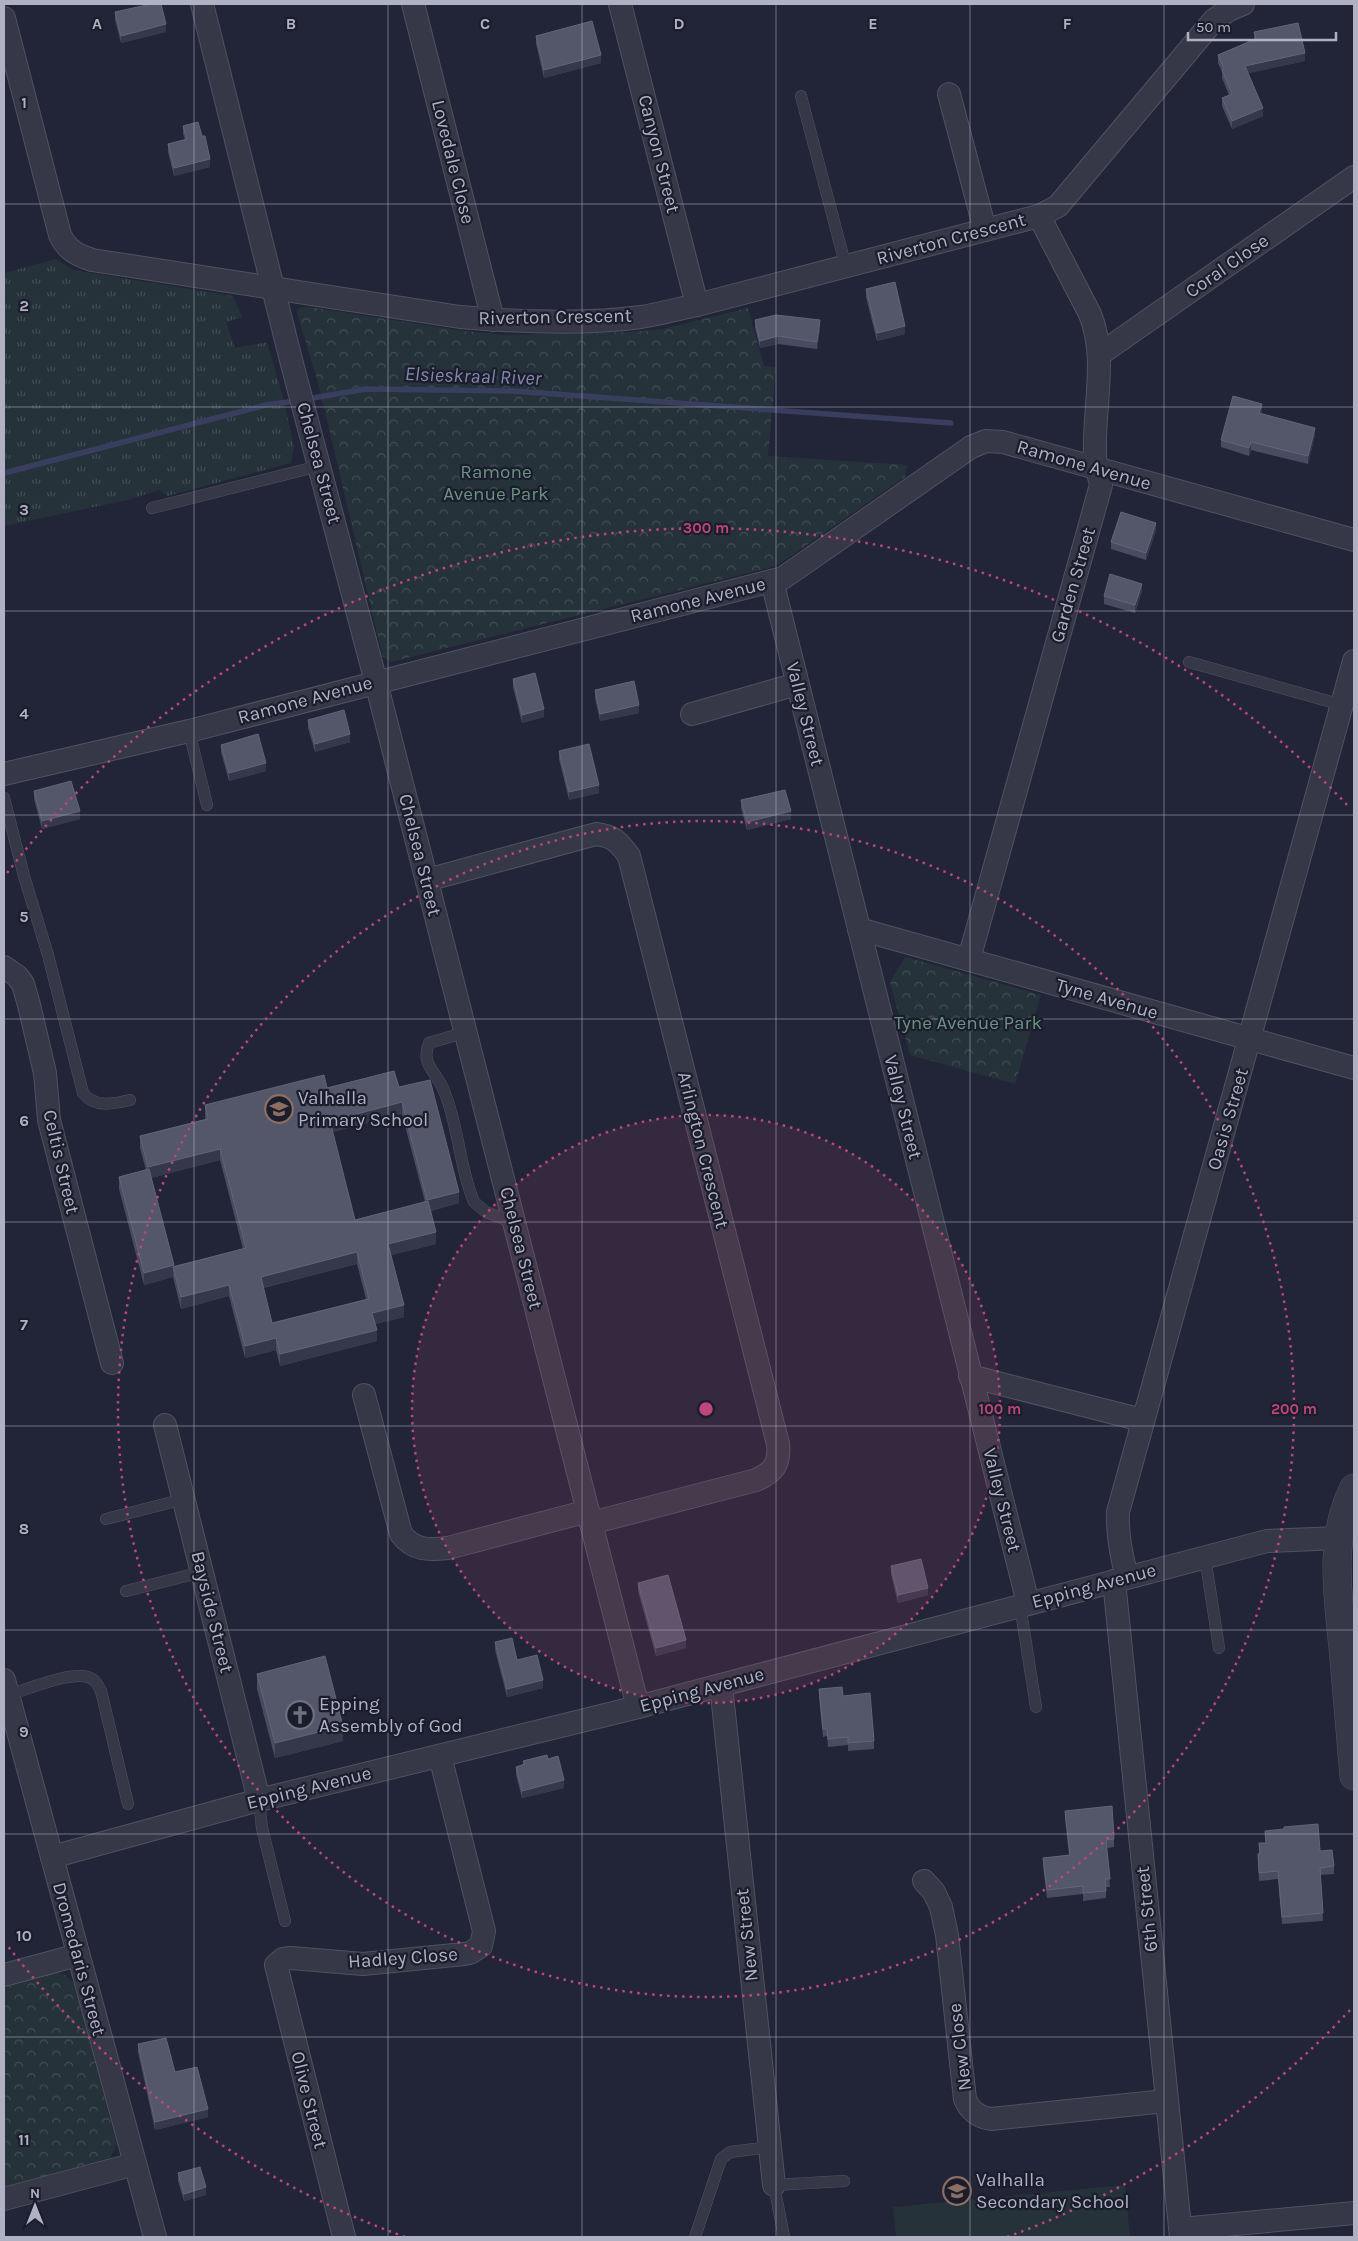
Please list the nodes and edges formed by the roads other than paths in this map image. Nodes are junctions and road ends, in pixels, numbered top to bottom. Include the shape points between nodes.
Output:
1 (202, 4) edge
2 (413, 4) edge
3 (620, 4) edge
4 (1244, 4) edge
5 (4, 18) edge
6 (950, 94) dead end
7 (801, 96) dead end
8 (1354, 178) edge
9 (1039, 216) junction
10 (985, 230) junction
11 (846, 267) junction
12 (274, 287) junction
13 (697, 305) junction
14 (492, 320) junction
15 (1100, 354) junction
16 (317, 457) junction
17 (1098, 469) junction
18 (152, 508) dead end
19 (1354, 540) edge
20 (772, 581) junction
21 (1354, 661) edge
22 (1188, 662) dead end
23 (376, 682) junction
24 (797, 684) junction
25 (1342, 704) junction
26 (692, 714) dead end
27 (189, 731) junction
28 (4, 774) edge
29 (4, 798) edge
30 (207, 805) dead end
31 (426, 880) junction
32 (859, 929) junction
33 (969, 959) junction
34 (4, 968) edge
35 (466, 1032) junction
36 (1250, 1040) junction
37 (1354, 1068) edge
38 (130, 1100) dead end
39 (514, 1223) junction
40 (112, 1363) dead end
41 (970, 1376) junction
42 (364, 1395) dead end
43 (1142, 1420) junction
44 (165, 1425) dead end
45 (1354, 1488) edge
46 (184, 1499) junction
47 (590, 1517) junction
48 (106, 1520) dead end
49 (1347, 1539) edge
50 (1205, 1557) junction
51 (202, 1572) junction
52 (1120, 1579) junction
53 (126, 1591) dead end
54 (1024, 1604) junction
55 (1219, 1648) dead end
56 (721, 1685) junction
57 (6, 1688) edge
58 (638, 1707) junction
59 (1036, 1708) dead end
60 (12, 1740) edge
61 (440, 1756) junction
62 (1354, 1776) edge
63 (259, 1800) junction
64 (128, 1804) dead end
65 (52, 1857) junction
66 (924, 1881) dead end
67 (285, 1921) dead end
68 (78, 1956) junction
69 (278, 1963) joint
70 (4, 1975) edge
71 (1166, 2102) junction
72 (770, 2147) junction
73 (135, 2164) junction
74 (844, 2181) dead end
75 (774, 2185) junction
76 (4, 2198) edge
77 (1354, 2213) edge
78 (1181, 2233) edge
79 (155, 2237) edge
80 (344, 2237) edge
81 (695, 2237) edge
82 (784, 2237) edge

1 - 12 street, Chelsea Street
2 - 14 street, Lovedale Close
3 - 13 street, Canyon Street
4 - 9 street, Riverton Crescent via 1214,20 1058,206
5 - 12 street, Riverton Crescent via 56,223 68,248 92,260
6 - 10 street
7 - 11 lane
8 - 15 street, Coral Close
9 - 10 street, Riverton Crescent
9 - 15 street, Garden Street via 1090,314 1097,330
10 - 11 street, Riverton Crescent
11 - 13 street, Riverton Crescent
12 - 14 street, Riverton Crescent
12 - 16 street, Chelsea Street
13 - 14 street, Riverton Crescent via 641,317
15 - 17 street, Garden Street via 1095,456
16 - 18 lane
16 - 23 street, Chelsea Street
17 - 19 street, Ramone Avenue
17 - 20 street, Ramone Avenue via 994,440 978,442 783,578
17 - 33 street, Garden Street via 1101,485
20 - 23 street, Ramone Avenue
20 - 24 street, Valley Street
21 - 25 street, Oasis Street
22 - 25 lane
23 - 27 street, Ramone Avenue
23 - 31 street, Chelsea Street
24 - 26 street
24 - 32 street, Valley Street
25 - 36 street, Oasis Street
27 - 28 street, Ramone Avenue
27 - 30 lane
29 - 38 lane via 83,1093 98,1103
31 - 35 street, Chelsea Street
31 - 47 street, Arlington Crescent via 596,834 610,836 629,856 779,1455 770,1474 756,1480
32 - 33 street, Tyne Avenue
32 - 41 street, Valley Street
33 - 36 street, Tyne Avenue
34 - 40 street, Celtis Street via 23,984 27,998 44,1073 49,1120
35 - 39 street, Chelsea Street
35 - 39 lane via 429,1043 426,1061 445,1092 474,1202 486,1212
36 - 37 street, Tyne Avenue
36 - 43 street, Oasis Street
39 - 47 street, Chelsea Street
41 - 43 street
41 - 54 street, Valley Street
42 - 47 street, Arlington Crescent via 401,1534 407,1543 431,1550 448,1548
43 - 52 street, Oasis Street via 1118,1512
44 - 46 street, Bayside Street
45 - 49 street via 1346,1503
46 - 48 lane
46 - 51 street, Bayside Street
47 - 58 street, Chelsea Street
49 - 50 street, Epping Avenue via 1267,1541
49 - 62 street via 1337,1583
50 - 52 street, Epping Avenue
50 - 55 lane
51 - 53 lane
51 - 63 street, Bayside Street
52 - 54 street, Epping Avenue
52 - 71 street, 6th Street
54 - 56 street, Epping Avenue
54 - 59 lane
56 - 58 street, Epping Avenue
56 - 72 street, New Street
57 - 60 street, Dromedaris Street
57 - 64 lane via 66,1678 90,1678 96,1683
58 - 61 street, Epping Avenue
60 - 65 street, Dromedaris Street
61 - 63 street, Epping Avenue
61 - 69 street, Hadley Close via 484,1931 481,1946 464,1954 363,1964 291,1958
63 - 65 street, Epping Avenue
63 - 67 lane via 262,1828
65 - 68 street, Dromedaris Street
66 - 71 street, New Close via 941,1907 964,2092 968,2105 977,2114 991,2119
68 - 70 street
68 - 73 street, Dromedaris Street
69 - 80 street, Olive Street via 276,1968
71 - 78 street, 6th Street
72 - 75 street, New Street
72 - 81 lane via 730,2152 721,2160
73 - 76 street
73 - 79 street, Dromedaris Street
74 - 75 lane
75 - 82 lane
77 - 78 street

